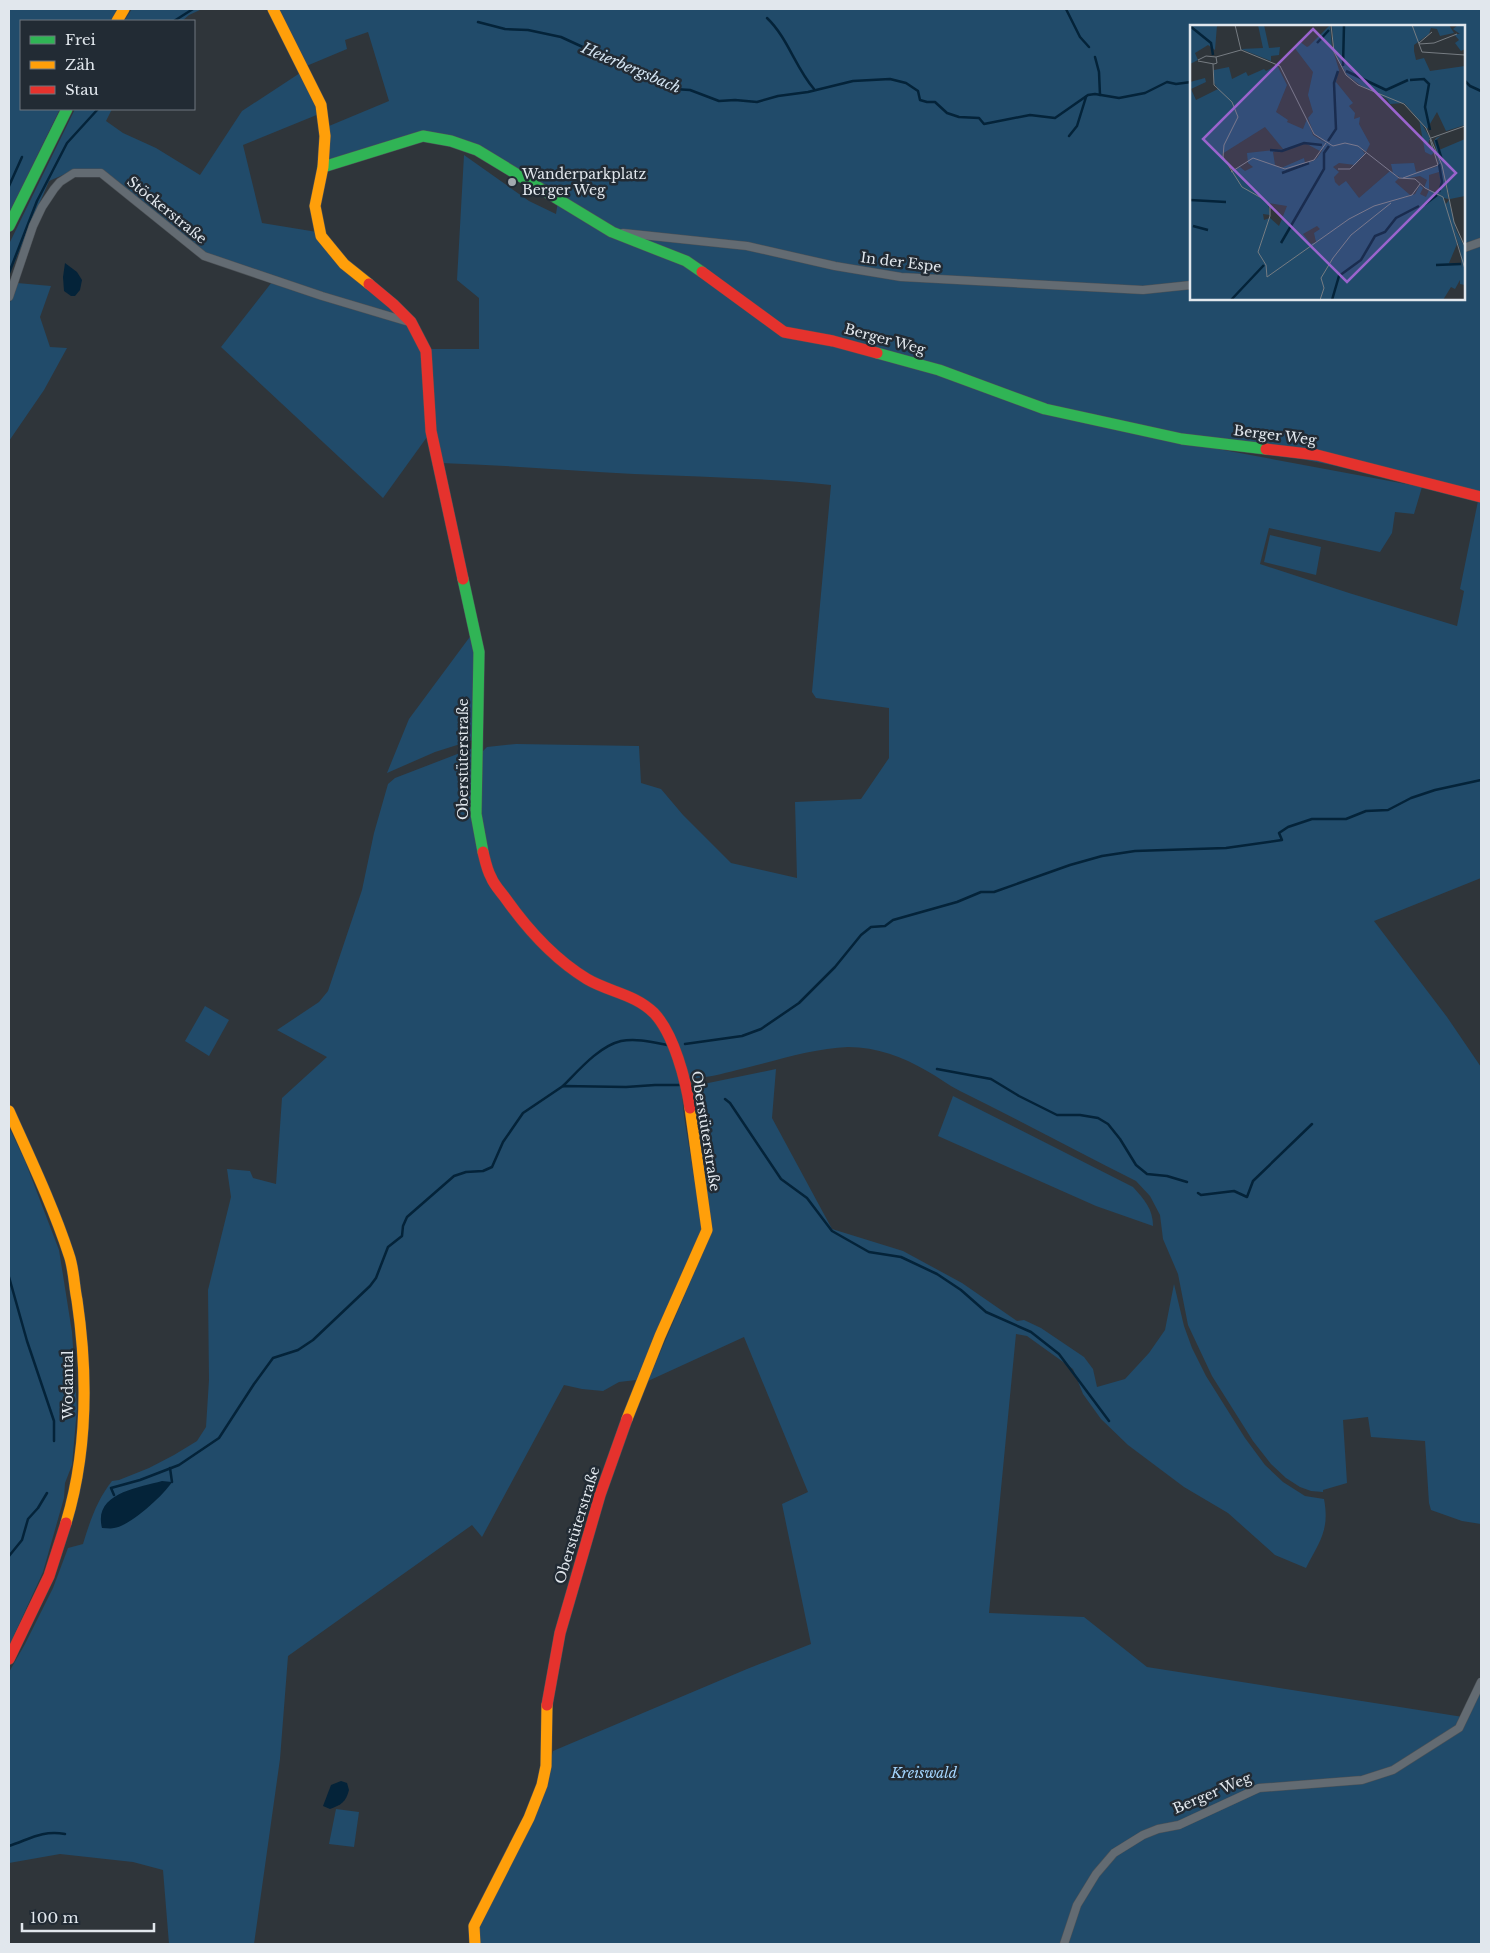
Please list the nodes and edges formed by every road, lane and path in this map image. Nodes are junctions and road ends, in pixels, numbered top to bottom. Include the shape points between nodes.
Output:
1 (124, 9) edge
2 (272, 9) edge
3 (118, 20) edge
4 (66, 110) edge
5 (323, 167) junction
6 (9, 226) edge
7 (612, 232) junction
8 (1481, 242) edge
9 (1465, 248) edge
10 (1190, 285) edge
11 (9, 297) edge
12 (411, 322) junction
13 (1481, 497) edge
14 (9, 1111) edge
15 (9, 1659) edge
16 (1481, 1682) edge
17 (475, 1944) edge
18 (1064, 1944) edge

1 - 3 street
2 - 5 street, Oberstüterstraße via 320,105 325,136
4 - 6 street
5 - 7 street, Berger Weg via 423,136 451,141 477,150
5 - 12 street, Oberstüterstraße via 315,206 321,236 344,264
7 - 10 street, In der Espe via 747,246 901,277 1144,290
7 - 13 street, Berger Weg via 686,261 784,332 833,341 939,370 1045,409 1182,439 1317,455
8 - 9 street
11 - 12 street, Stöckerstraße via 38,216 54,189 74,173 101,173 204,256
12 - 17 street, Oberstüterstraße via 426,351 431,431 479,652 476,814 482,850 492,878 518,916 555,957 588,980 633,998 660,1020 678,1057 686,1084 707,1230 660,1336 600,1495 560,1633 547,1698 546,1766 542,1785 530,1818 474,1926
14 - 15 street, Wodantal via 34,1164 70,1257 82,1337 85,1413 78,1474 49,1576
16 - 18 street, Berger Weg via 1459,1728 1393,1770 1362,1780 1259,1788 1179,1825 1143,1835 1114,1853 1077,1905

